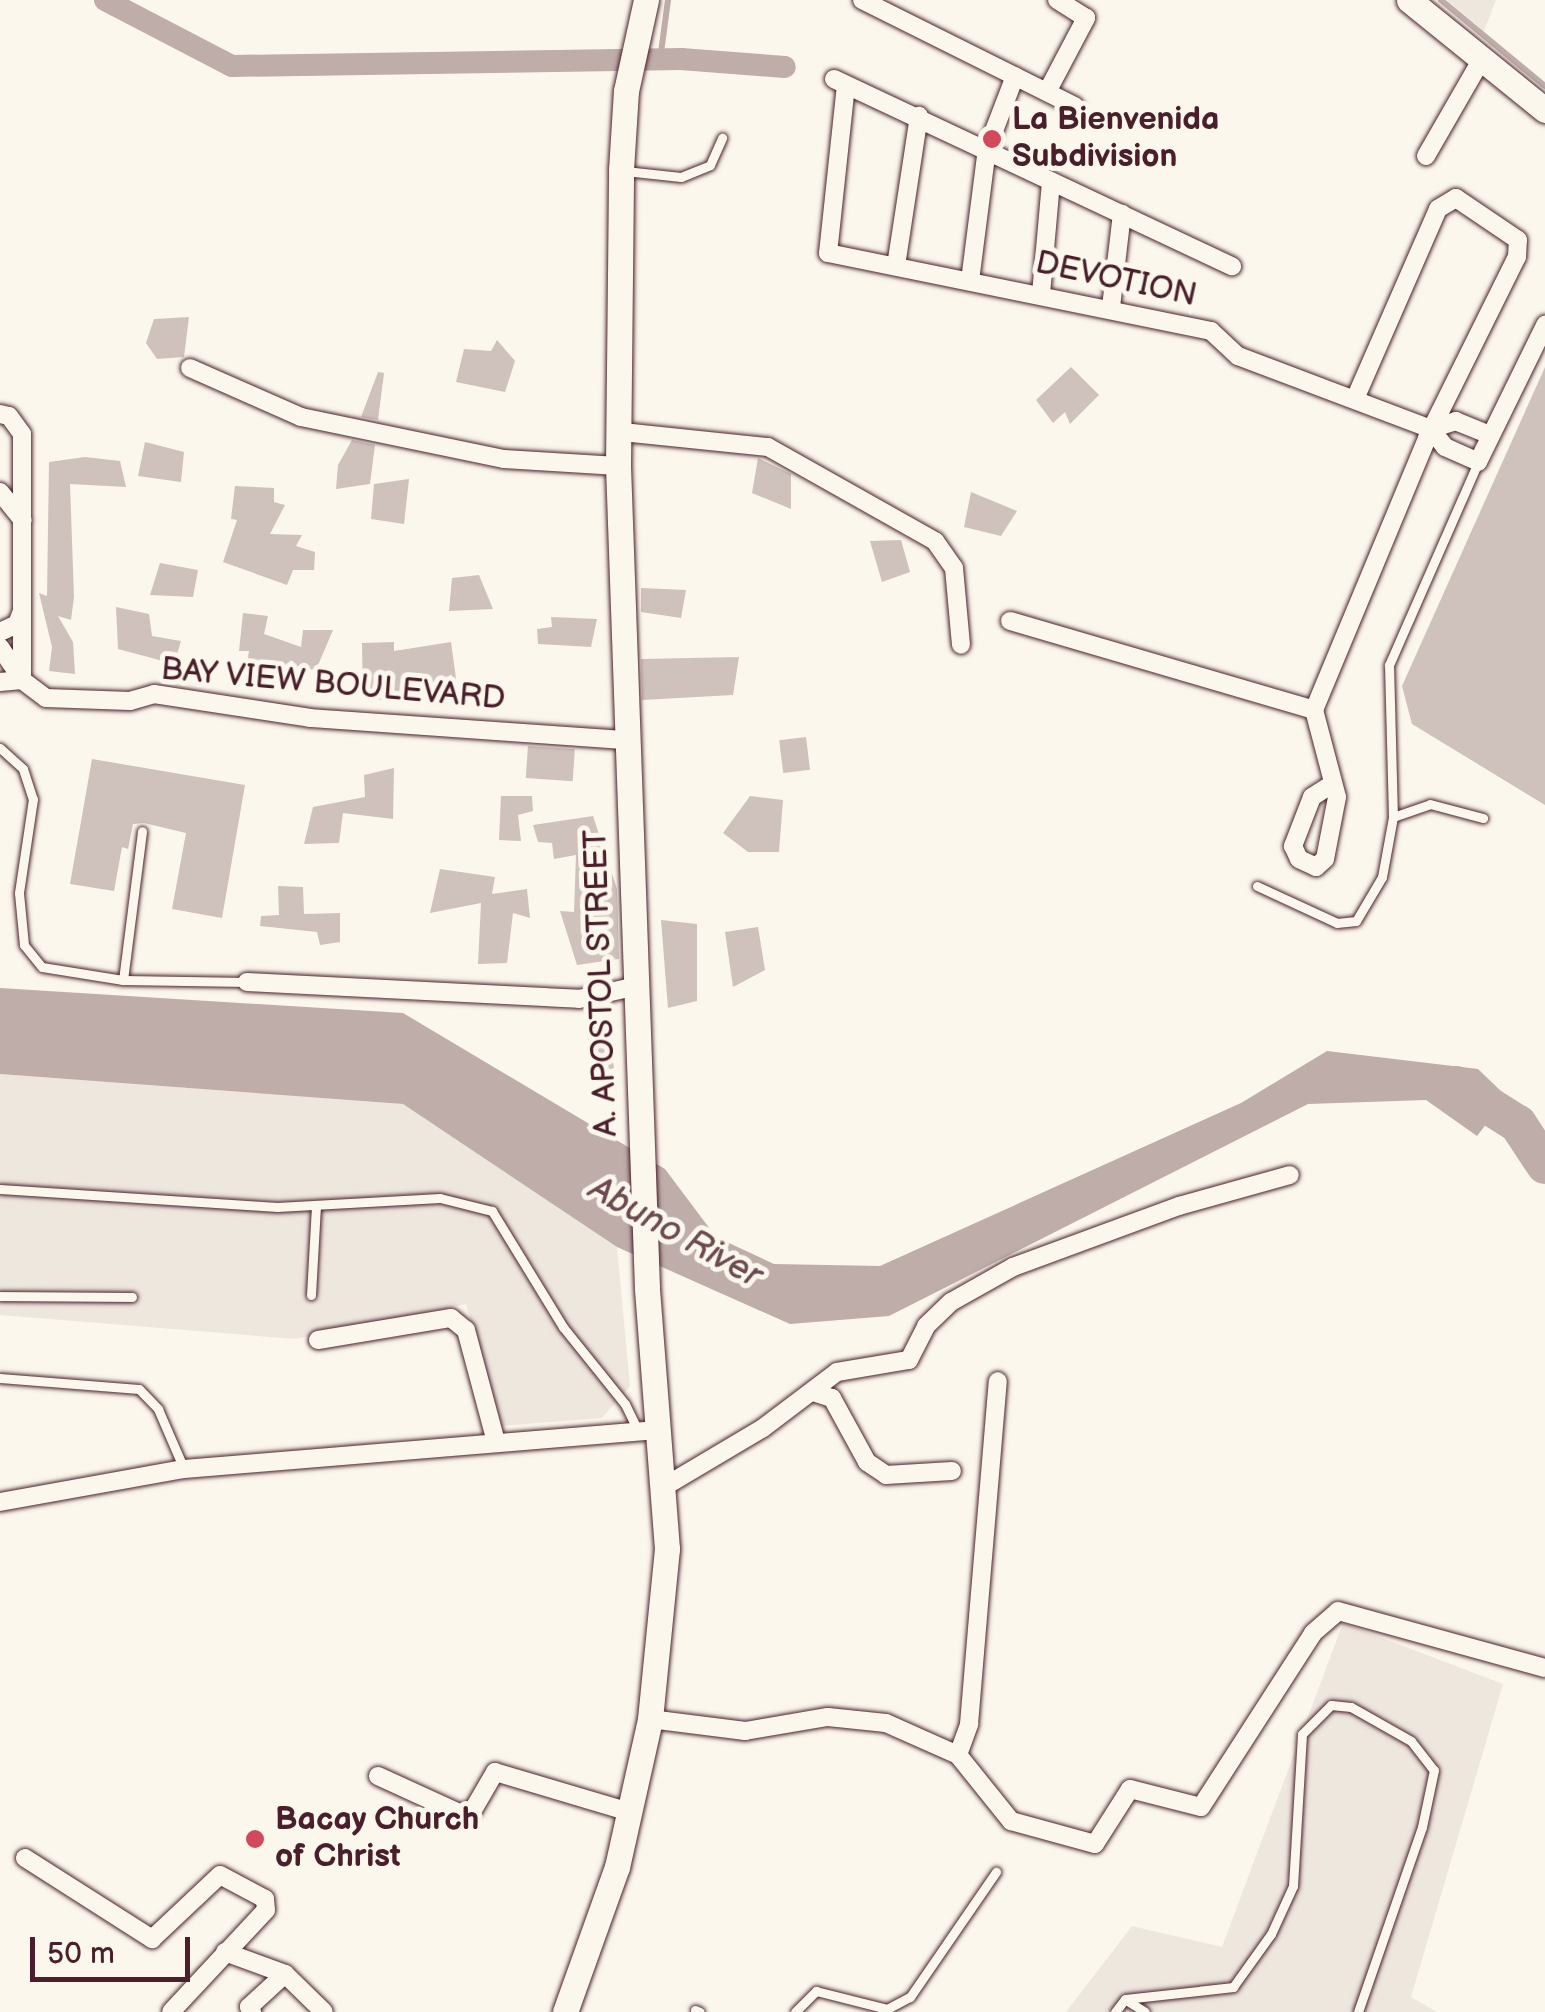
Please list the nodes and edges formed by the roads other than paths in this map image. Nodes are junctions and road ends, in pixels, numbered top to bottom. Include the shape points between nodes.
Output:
1 (646, 0) edge
2 (862, 0) edge
3 (1057, 0) edge
4 (1408, 0) edge
5 (1483, 57) junction
6 (1015, 76) junction
7 (1047, 92) junction
8 (1075, 106) dead end
9 (1545, 110) edge
10 (919, 116) junction
11 (722, 138) dead end
12 (987, 149) junction
13 (1426, 156) dead end
14 (620, 170) junction
15 (1052, 182) junction
16 (1122, 214) junction
17 (896, 266) junction
18 (1232, 266) dead end
19 (970, 281) junction
20 (1041, 294) junction
21 (1111, 307) junction
22 (1545, 325) edge
23 (190, 368) dead end
24 (1356, 399) junction
25 (0, 414) edge
26 (1431, 429) junction
27 (622, 432) junction
28 (1490, 435) junction
29 (1478, 462) junction
30 (618, 466) junction
31 (0, 492) edge
32 (23, 520) junction
33 (23, 606) junction
34 (1010, 621) dead end
35 (0, 632) edge
36 (961, 645) dead end
37 (0, 647) edge
38 (22, 680) junction
39 (0, 682) edge
40 (1314, 710) junction
41 (625, 740) junction
42 (0, 748) edge
43 (1330, 786) dead end
44 (1393, 817) junction
45 (1483, 818) dead end
46 (142, 831) dead end
47 (1257, 886) dead end
48 (123, 980) junction
49 (248, 982) joint
50 (637, 986) junction
51 (1290, 1176) dead end
52 (0, 1189) edge
53 (316, 1204) junction
54 (310, 1295) dead end
55 (0, 1296) edge
56 (132, 1298) dead end
57 (318, 1340) dead end
58 (0, 1378) edge
59 (998, 1381) dead end
60 (814, 1392) junction
61 (647, 1430) junction
62 (495, 1438) junction
63 (184, 1469) junction
64 (952, 1471) dead end
65 (662, 1488) junction
66 (0, 1502) edge
67 (1545, 1668) edge
68 (650, 1719) junction
69 (958, 1755) junction
70 (378, 1776) dead end
71 (629, 1812) junction
72 (25, 1858) dead end
73 (996, 1872) dead end
74 (225, 1952) junction
75 (285, 1974) junction
76 (1124, 1999) junction
77 (171, 2012) edge
78 (252, 2012) edge
79 (324, 2012) edge
80 (564, 2012) edge
81 (795, 2012) edge
82 (1114, 2012) edge
83 (1145, 2012) edge
84 (1358, 2012) edge

1 - 14 street, A. APOSTOL STREET via 628,81
2 - 6 street
3 - 7 street via 1086,18
4 - 5 street
5 - 9 street
5 - 13 street
6 - 7 street
6 - 12 street
7 - 8 street
10 - 12 street
10 - 17 street
10 - 17 street, DEVOTION via 840,82 828,253
11 - 14 lane via 710,164 681,177
12 - 15 street
12 - 19 street
14 - 27 street, A. APOSTOL STREET
15 - 16 street
15 - 20 street
16 - 18 street
16 - 21 street
17 - 19 street, DEVOTION
19 - 20 street, DEVOTION
20 - 21 street, DEVOTION
21 - 24 street, DEVOTION via 1211,331 1238,356
22 - 28 street
23 - 30 street via 301,417 504,459
24 - 26 street, DEVOTION
24 - 26 street via 1438,209 1456,198 1520,248
25 - 32 street via 22,434
26 - 28 street, DEVOTION via 1456,421
26 - 29 street, DEVOTION via 1445,448
26 - 40 street
27 - 30 street, A. APOSTOL STREET
27 - 36 street via 768,447 934,541 954,568
28 - 29 street
29 - 44 lane via 1389,666
30 - 41 street, A. APOSTOL STREET
31 - 32 street
32 - 33 street
33 - 35 street via 17,624
33 - 38 street
34 - 40 street
37 - 38 street
38 - 39 street
38 - 41 street, BAY VIEW BOULEVARD via 46,698 130,702 154,694 310,718
40 - 43 street
41 - 50 street, A. APOSTOL STREET
42 - 48 lane via 24,769 33,799 19,893 24,945 42,967
44 - 45 lane via 1430,804
44 - 47 lane via 1382,877 1356,921 1337,924
46 - 48 lane
48 - 49 lane
49 - 50 street via 579,999
50 - 61 street, A. APOSTOL STREET
51 - 60 street via 1179,1206 1013,1267 951,1302 926,1326 909,1360 838,1372
52 - 53 lane
53 - 54 lane
53 - 61 lane via 440,1198 492,1211 563,1327
55 - 56 lane
57 - 62 street via 451,1318 466,1330
58 - 63 lane via 139,1389 158,1409
59 - 69 street via 969,1724
60 - 64 street via 832,1398 867,1462 886,1474
60 - 65 street
61 - 62 street
61 - 65 street, A. APOSTOL STREET
62 - 63 street
63 - 66 street
65 - 68 street, A. APOSTOL STREET via 667,1549
67 - 69 street via 1338,1611 1313,1633 1201,1807 1130,1789 1095,1844 1010,1821
68 - 69 street via 745,1731 828,1717 886,1723
68 - 71 street, A. APOSTOL STREET
70 - 71 street via 458,1812 473,1810 495,1772
71 - 80 street, A. APOSTOL STREET via 617,1867
72 - 74 street via 152,1939 218,1876 249,1885 266,1910
73 - 81 lane via 910,1997 887,2009 816,1991
74 - 75 street
74 - 77 street
75 - 78 street via 249,2007
75 - 79 street
76 - 82 lane
76 - 83 lane
76 - 84 lane via 1233,1987 1293,1886 1302,1734 1331,1705 1351,1707 1410,1741 1434,1770 1422,1827

